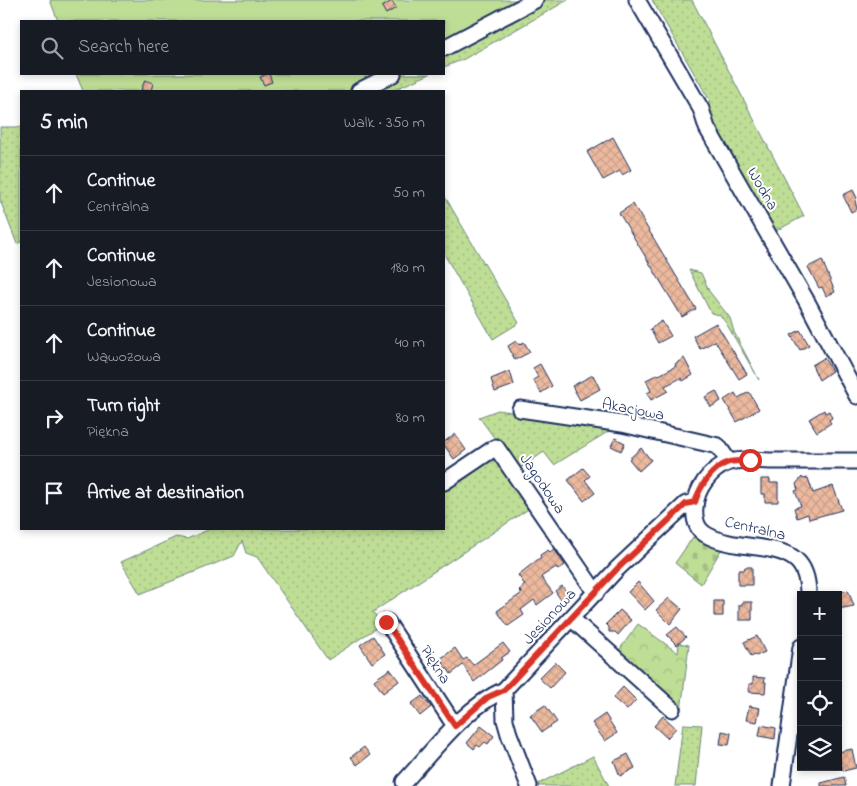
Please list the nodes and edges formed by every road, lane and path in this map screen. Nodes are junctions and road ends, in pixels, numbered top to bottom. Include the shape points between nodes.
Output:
1 (535, 0) edge
2 (637, 0) edge
3 (445, 47) edge
4 (391, 75) edge
5 (360, 90) edge
6 (857, 396) edge
7 (520, 409) dead end
8 (857, 460) edge
9 (729, 462) junction
10 (445, 481) edge
11 (695, 502) junction
12 (808, 591) edge
13 (596, 593) junction
14 (572, 619) junction
15 (386, 622) dead end
16 (797, 676) edge
17 (504, 690) junction
18 (672, 709) dead end
19 (455, 726) junction
20 (404, 782) dead end
21 (529, 786) edge
22 (782, 786) edge

1 - 3 street
2 - 6 street, Wodna via 701,109 707,128
4 - 5 street
7 - 9 street, Akacjowa via 622,424 718,446
8 - 9 street
9 - 11 street via 709,477
10 - 13 street, Jagodowa via 496,447
11 - 12 street, Centralna via 695,519 704,533 729,544 778,551 796,560 805,572
11 - 13 street, Jesionowa via 686,504
13 - 14 street, Jesionowa
14 - 17 street, Jesionowa
14 - 18 street
15 - 19 street, Piękna
16 - 22 street
17 - 19 street, Jesionowa via 488,697
17 - 21 street via 505,720
19 - 20 street, Jesionowa

